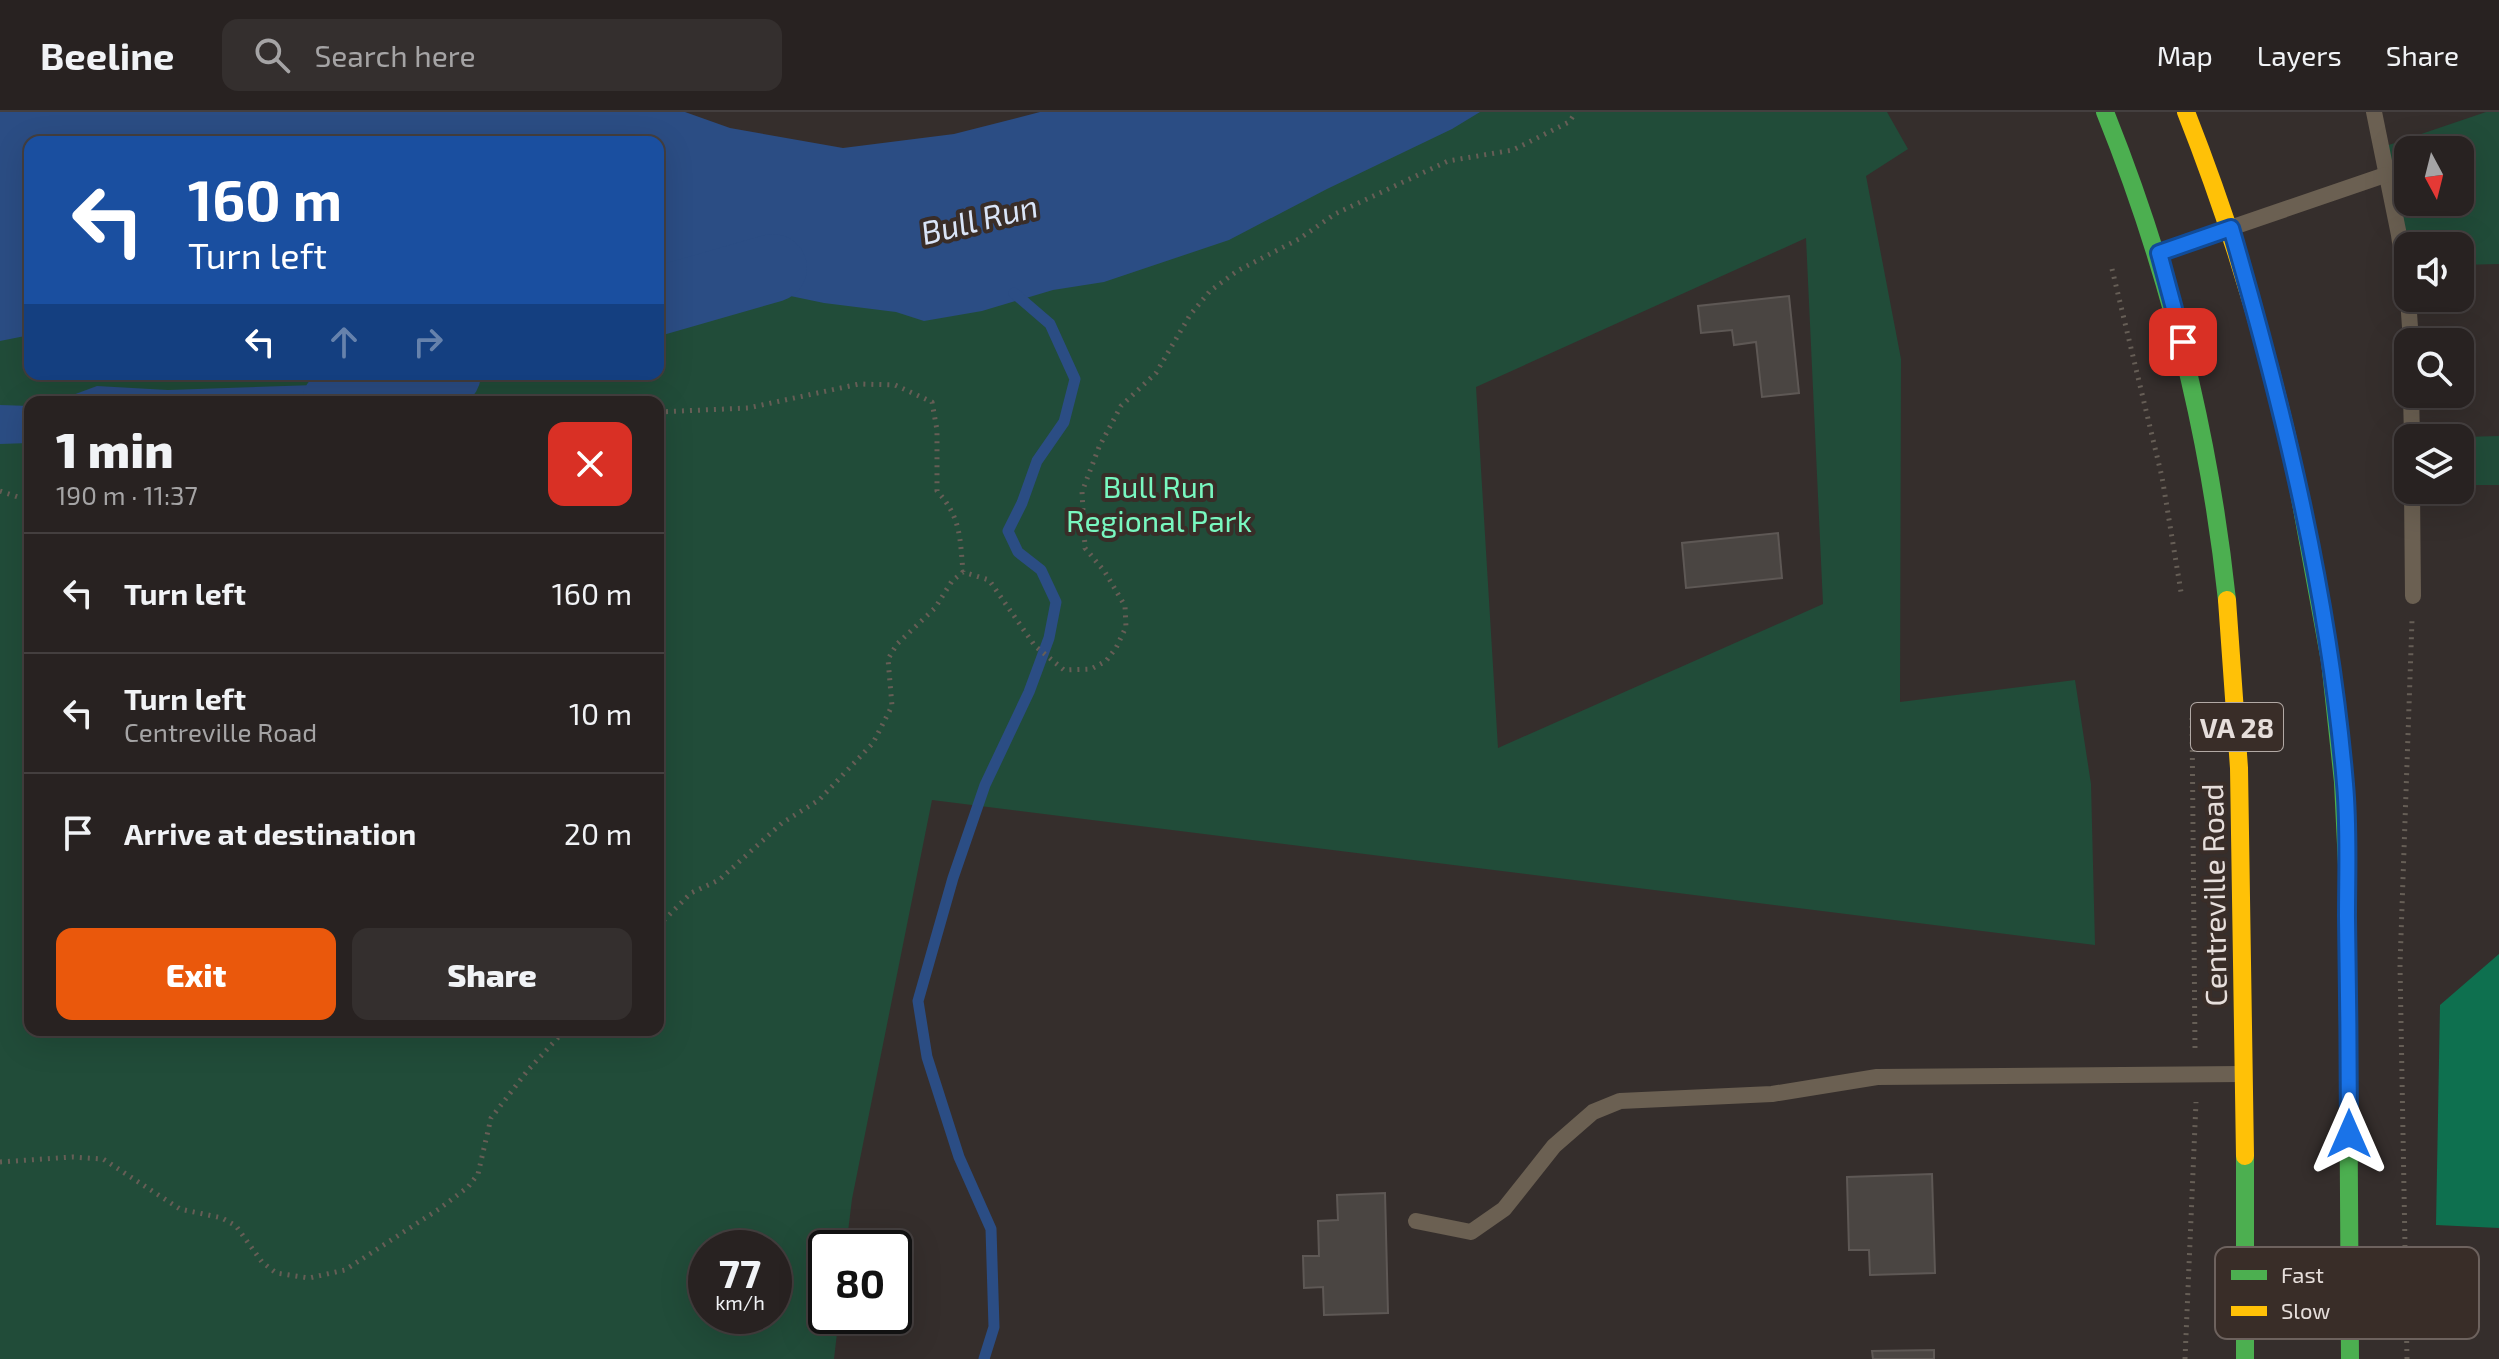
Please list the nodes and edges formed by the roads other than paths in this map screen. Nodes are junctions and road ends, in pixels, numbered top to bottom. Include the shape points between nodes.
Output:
1 (2105, 112) edge
2 (2186, 112) edge
3 (2374, 112) edge
4 (2385, 175) junction
5 (2231, 228) junction
6 (2398, 232) edge
7 (2159, 253) junction
8 (2412, 504) edge
9 (2413, 596) road end
10 (2244, 1074) junction
11 (1416, 1221) dead end
12 (2245, 1247) edge
13 (2349, 1247) edge
14 (2245, 1339) edge
15 (2350, 1339) edge
16 (2245, 1359) edge
17 (2350, 1359) edge

1 - 7 highway, Centreville Road / VA 28
2 - 5 highway
3 - 4 lane
4 - 5 lane
4 - 6 lane
5 - 7 lane
5 - 13 highway via 2290,449 2338,713 2347,865
7 - 10 highway, Centreville Road / VA 28 via 2208,458 2226,582 2237,719
8 - 9 lane
10 - 11 lane via 1877,1077 1772,1094 1620,1101 1593,1112 1554,1146 1504,1209 1471,1232
10 - 12 highway, Centreville Road / VA 28
14 - 16 highway, Centreville Road / VA 28
15 - 17 highway

